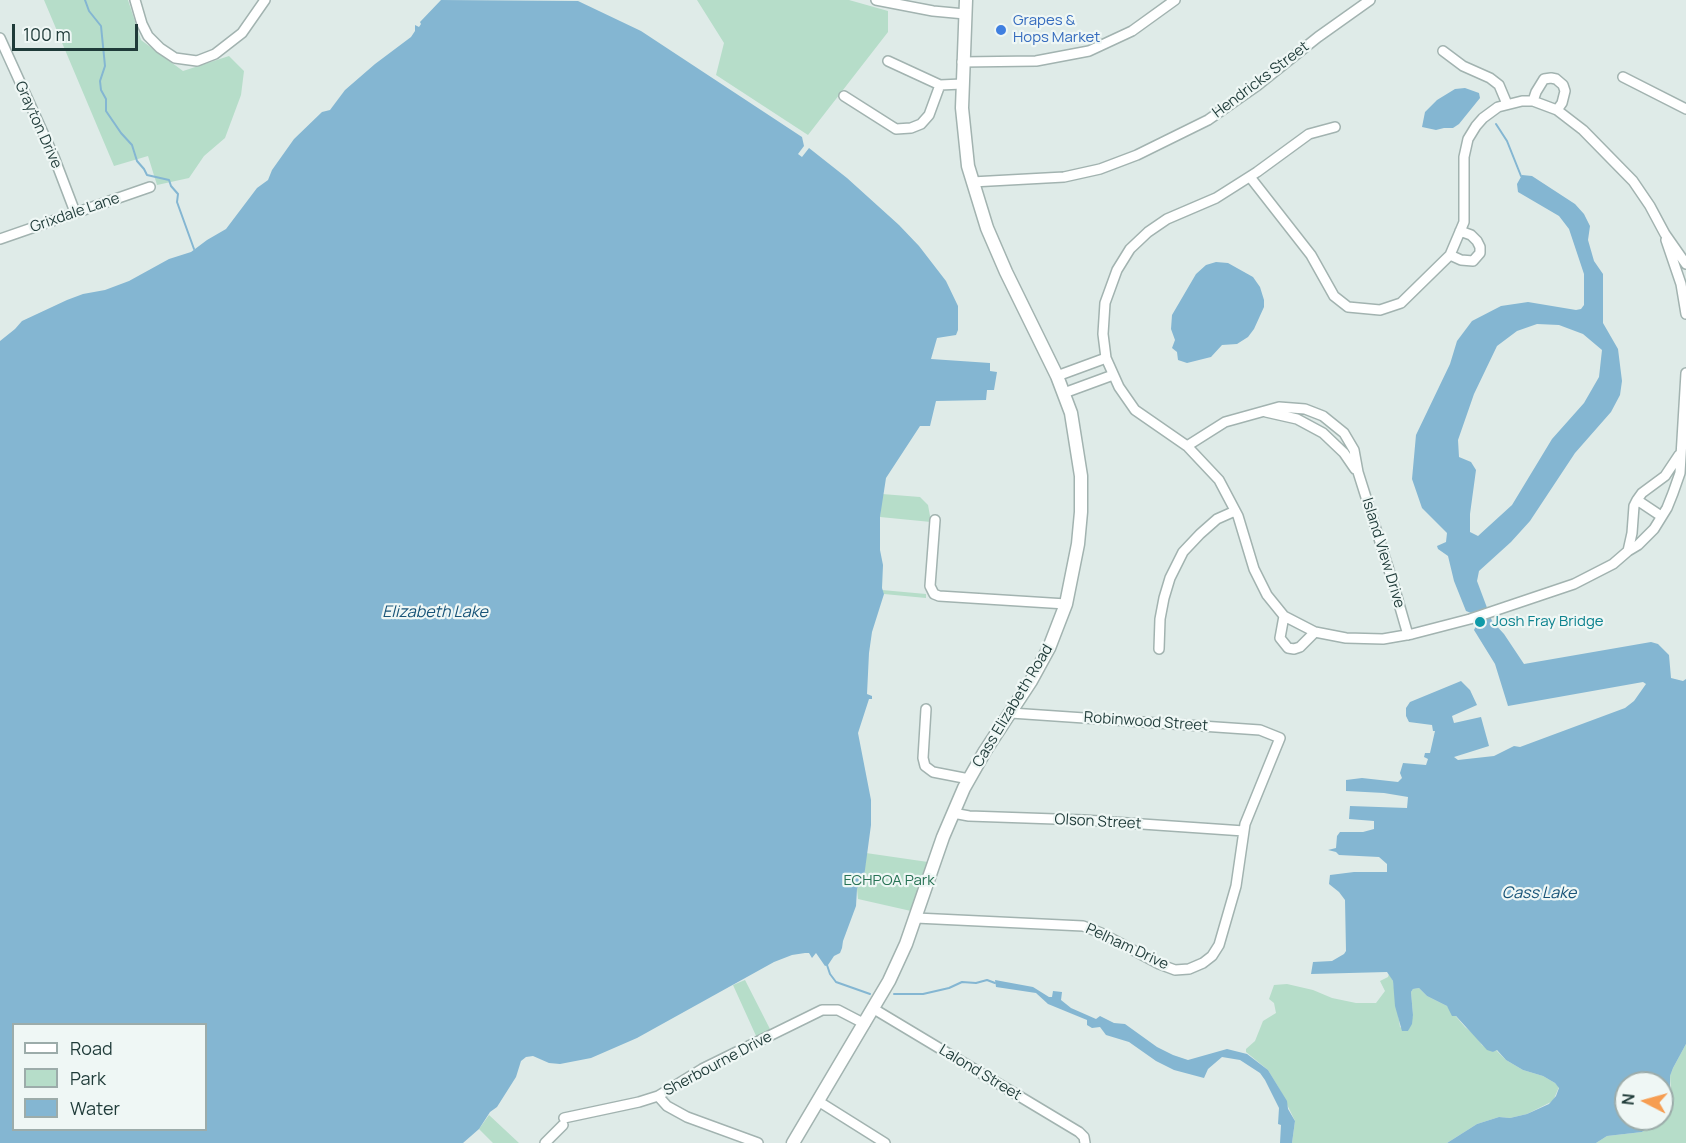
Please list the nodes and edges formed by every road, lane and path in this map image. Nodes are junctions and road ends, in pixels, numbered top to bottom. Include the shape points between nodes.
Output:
1 (135, 0) edge
2 (265, 0) edge
3 (876, 0) edge
4 (966, 0) edge
5 (1175, 0) edge
6 (1370, 0) edge
7 (965, 14) junction
8 (0, 38) edge
9 (1443, 51) dead end
10 (888, 61) dead end
11 (962, 62) junction
12 (1623, 77) dead end
13 (962, 84) junction
14 (940, 86) junction
15 (844, 96) dead end
16 (1533, 101) junction
17 (1507, 104) junction
18 (1686, 109) edge
19 (1557, 110) junction
20 (1335, 127) dead end
21 (1250, 177) junction
22 (972, 182) junction
23 (150, 187) dead end
24 (75, 212) junction
25 (1461, 231) junction
26 (1665, 234) junction
27 (0, 240) edge
28 (1450, 255) junction
29 (1686, 264) edge
30 (1682, 277) edge
31 (1686, 314) edge
32 (1106, 358) junction
33 (1686, 373) edge
34 (1113, 375) junction
35 (1057, 376) junction
36 (1064, 393) junction
37 (1264, 412) junction
38 (1323, 416) junction
39 (1313, 428) junction
40 (1187, 446) junction
41 (1682, 447) junction
42 (1358, 472) junction
43 (1637, 500) junction
44 (1235, 511) junction
45 (1662, 516) junction
46 (935, 520) dead end
47 (1628, 551) junction
48 (1065, 604) junction
49 (1284, 616) junction
50 (1315, 632) junction
51 (1408, 635) junction
52 (1159, 649) dead end
53 (926, 709) dead end
54 (1011, 713) junction
55 (1280, 738) joint
56 (969, 779) junction
57 (953, 813) junction
58 (1244, 831) junction
59 (916, 918) junction
60 (874, 1009) junction
61 (865, 1024) junction
62 (658, 1096) junction
63 (818, 1101) junction
64 (1085, 1141) edge
65 (545, 1143) edge
66 (758, 1143) edge
67 (793, 1143) edge
68 (885, 1143) edge

1 - 2 street via 148,36 160,48 175,58 197,60 215,54 242,33
3 - 7 street
4 - 7 street, Cass Elizabeth Road
5 - 11 street via 1132,31 1089,51 1036,62
6 - 22 street, Hendricks Street via 1208,120 1137,155 1064,177
7 - 11 street, Cass Elizabeth Road
8 - 24 street, Grayton Drive
9 - 17 street via 1463,66 1490,78 1499,86
10 - 14 street
11 - 13 street, Cass Elizabeth Road
12 - 18 street
13 - 14 street
13 - 22 street, Cass Elizabeth Road via 963,129
14 - 15 street via 929,115 911,128 896,129
16 - 17 street
16 - 19 street
16 - 19 street via 1544,80 1556,79 1565,91
17 - 25 street via 1483,118 1468,139
19 - 26 street via 1583,130 1633,181
20 - 21 street via 1309,134
21 - 28 street via 1311,255 1334,296 1348,307 1380,310 1401,303
21 - 32 street via 1216,198 1167,219 1130,249 1105,303
22 - 35 street, Cass Elizabeth Road via 1003,265
23 - 24 street, Grixdale Lane
24 - 27 street, Grixdale Lane
25 - 28 street
25 - 28 street via 1477,241 1480,253 1473,261
26 - 29 street
26 - 30 street
30 - 31 street
32 - 34 street
32 - 35 street
33 - 41 street
34 - 36 street
34 - 40 street via 1135,410
35 - 36 street, Cass Elizabeth Road
36 - 48 street, Cass Elizabeth Road via 1076,434 1082,494 1078,544
37 - 38 street, Island View Drive via 1279,407 1305,409
37 - 39 street, Island View Drive via 1297,419
37 - 40 street, Island View Drive via 1225,422
38 - 39 street
38 - 42 street, Island View Drive via 1349,441
39 - 42 street, Island View Drive via 1344,453
40 - 44 street via 1219,480
41 - 43 street via 1665,476
41 - 45 street via 1680,473
42 - 51 street, Island View Drive
43 - 45 street
43 - 47 street
44 - 49 street via 1254,569 1267,595
44 - 52 street via 1217,519 1183,552 1164,598
45 - 47 street via 1646,538
46 - 48 street via 930,586 936,596
47 - 51 street via 1613,564 1574,584
48 - 54 street, Cass Elizabeth Road via 1043,660
49 - 50 street
49 - 50 street via 1280,638 1288,648 1300,646
50 - 51 street via 1346,638
53 - 56 street via 925,766 933,772
54 - 55 street, Robinwood Street via 1260,730
54 - 56 street, Cass Elizabeth Road
55 - 58 street, Pelham Drive
56 - 57 street, Cass Elizabeth Road
57 - 58 street, Olson Street
57 - 59 street, Cass Elizabeth Road
58 - 59 street, Pelham Drive via 1236,886 1221,942 1208,960 1189,969 1168,968 1101,933 1077,925
59 - 60 street, Cass Elizabeth Road
60 - 61 street, Cass Elizabeth Road
60 - 64 street, Lalond Street via 1079,1132
61 - 62 street, Sherbourne Drive via 838,1010 822,1010 702,1069
61 - 63 street, Cass Elizabeth Road
62 - 65 street, Sherbourne Drive via 564,1122
62 - 66 street via 687,1117
63 - 67 street, Cass Elizabeth Road
63 - 68 street

